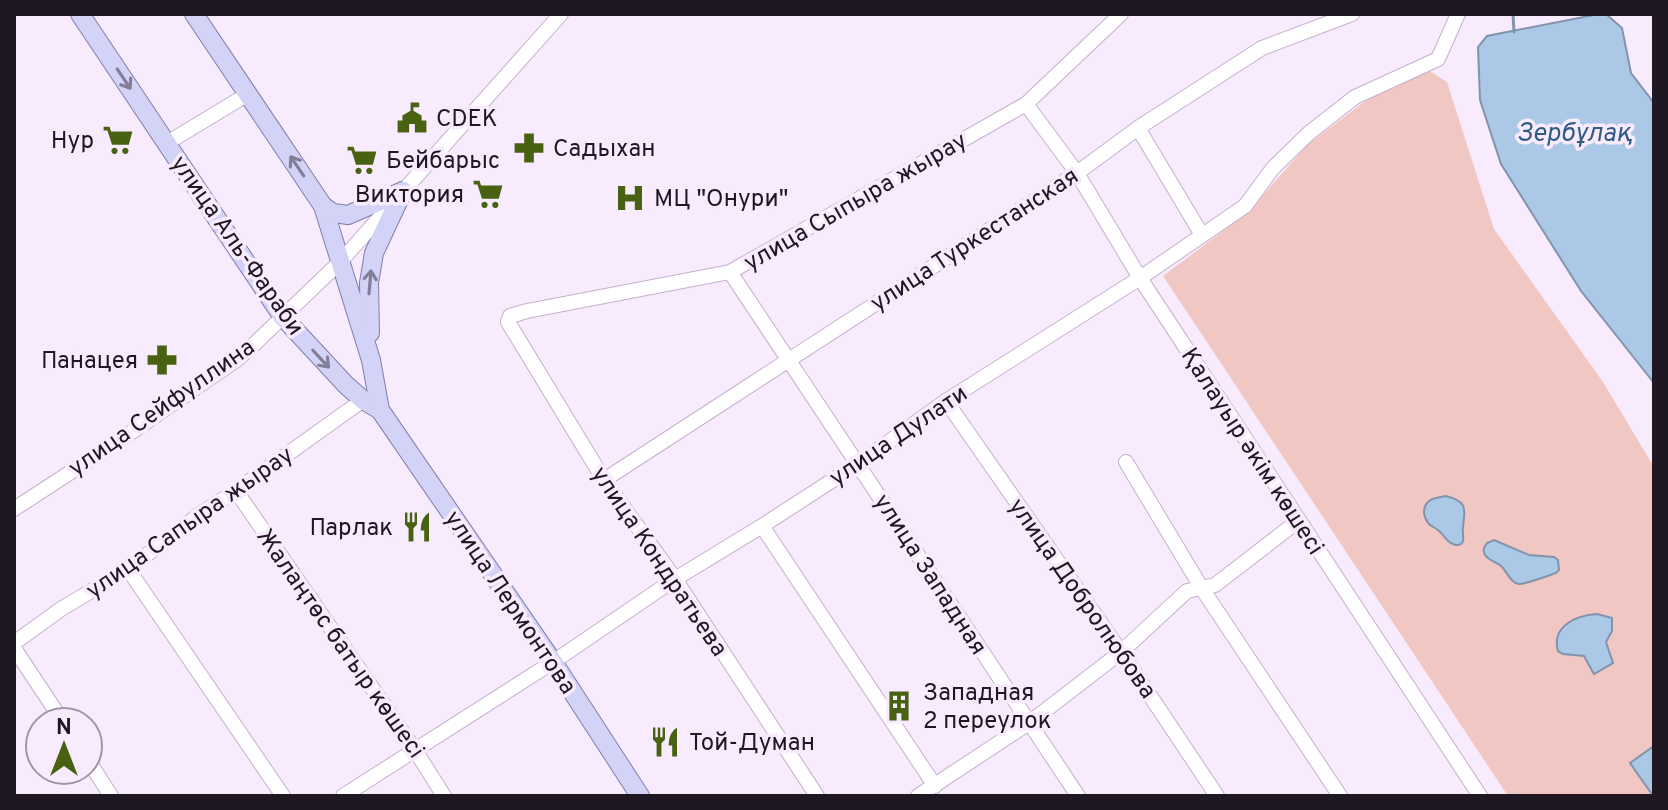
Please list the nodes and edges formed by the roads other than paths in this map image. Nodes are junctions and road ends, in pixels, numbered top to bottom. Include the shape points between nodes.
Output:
1 (80, 14) edge
2 (194, 14) edge
3 (561, 14) edge
4 (1121, 14) edge
5 (1352, 14) edge
6 (1458, 14) edge
7 (248, 94) junction
8 (1026, 104) junction
9 (1138, 128) junction
10 (167, 143) junction
11 (1077, 173) junction
12 (403, 191) junction
13 (323, 206) junction
14 (1202, 235) junction
15 (340, 262) junction
16 (730, 272) junction
17 (1140, 278) junction
18 (282, 316) junction
19 (508, 322) joint
20 (371, 360) junction
21 (788, 360) junction
22 (363, 400) junction
23 (946, 401) junction
24 (380, 410) junction
25 (1126, 462) dead end
26 (859, 463) junction
27 (604, 480) junction
28 (236, 491) junction
29 (14, 509) edge
30 (1298, 521) junction
31 (762, 526) junction
32 (128, 569) junction
33 (675, 579) junction
34 (1201, 587) junction
35 (14, 645) edge
36 (1121, 652) junction
37 (553, 662) junction
38 (53, 706) edge
39 (1029, 723) junction
40 (415, 750) junction
41 (935, 786) junction
42 (283, 796) edge
43 (343, 796) edge
44 (444, 796) edge
45 (640, 796) edge
46 (817, 796) edge
47 (918, 796) edge
48 (1078, 796) edge
49 (1217, 796) edge
50 (1340, 796) edge
51 (1480, 796) edge

1 -> 10 main road, улица Аль-Фараби
2 - 7 main road
3 - 12 street, улица Сейфуллина
4 - 8 street, улица Сыпыра жырау
5 - 9 street, улица Туркестанская via 1262,48
6 - 14 street, улица Дулати via 1438,59 1355,97 1291,150 1245,206
7 - 10 street
13 -> 7 main road
8 - 11 street, Қалауыр әкім көшесі
8 - 16 street, улица Сыпыра жырау
9 - 11 street, улица Туркестанская
9 - 14 street
10 - 18 main road, улица Аль-Фараби
11 - 17 street, Қалауыр әкім көшесі
11 - 21 street, улица Туркестанская
12 - 13 main road via 348,215
12 - 15 street, улица Сейфуллина
20 -> 12 main road via 369,283 374,253
13 - 15 main road
14 - 17 street, улица Дулати
15 - 18 street, улица Сейфуллина
15 - 20 main road
16 - 19 street, улица Сыпыра жырау via 527,311 510,316
16 - 21 street, улица Западная
17 - 23 street, улица Дулати
17 - 30 street, Қалауыр әкім көшесі
18 -> 22 main road, улица Аль-Фараби
18 - 29 street, улица Сейфуллина via 235,361
19 - 27 street, улица Кондратьева
20 - 24 main road
21 - 26 street, улица Западная
21 - 27 street, улица Туркестанская
22 - 24 main road, улица Аль-Фараби
22 - 28 street, улица Сапыра жырау
23 - 26 street, улица Дулати
23 - 36 street, улица Добролюбова
24 - 37 main road, улица Лермонтова
25 - 34 street
26 - 31 street, улица Дулати
26 - 39 street, улица Западная
27 - 33 street, улица Кондратьева
28 - 32 street, улица Сапыра жырау
28 - 40 street, Жалаңтөс батыр көшесі
30 - 34 street via 1215,585
30 - 51 street, Қалауыр әкім көшесі
31 - 33 street, улица Дулати
31 - 41 street
32 - 35 street, улица Сапыра жырау
32 - 42 street
33 - 37 street, улица Дулати
33 - 46 street, улица Кондратьева
34 - 36 street via 1177,599
34 - 50 street
35 - 38 street
36 - 39 street
36 - 49 street, улица Добролюбова
37 - 40 street, улица Дулати
37 - 45 main road, улица Лермонтова
39 - 41 street
39 - 48 street, улица Западная
40 - 43 street, улица Дулати
40 - 44 street, Жалаңтөс батыр көшесі
41 - 47 street

